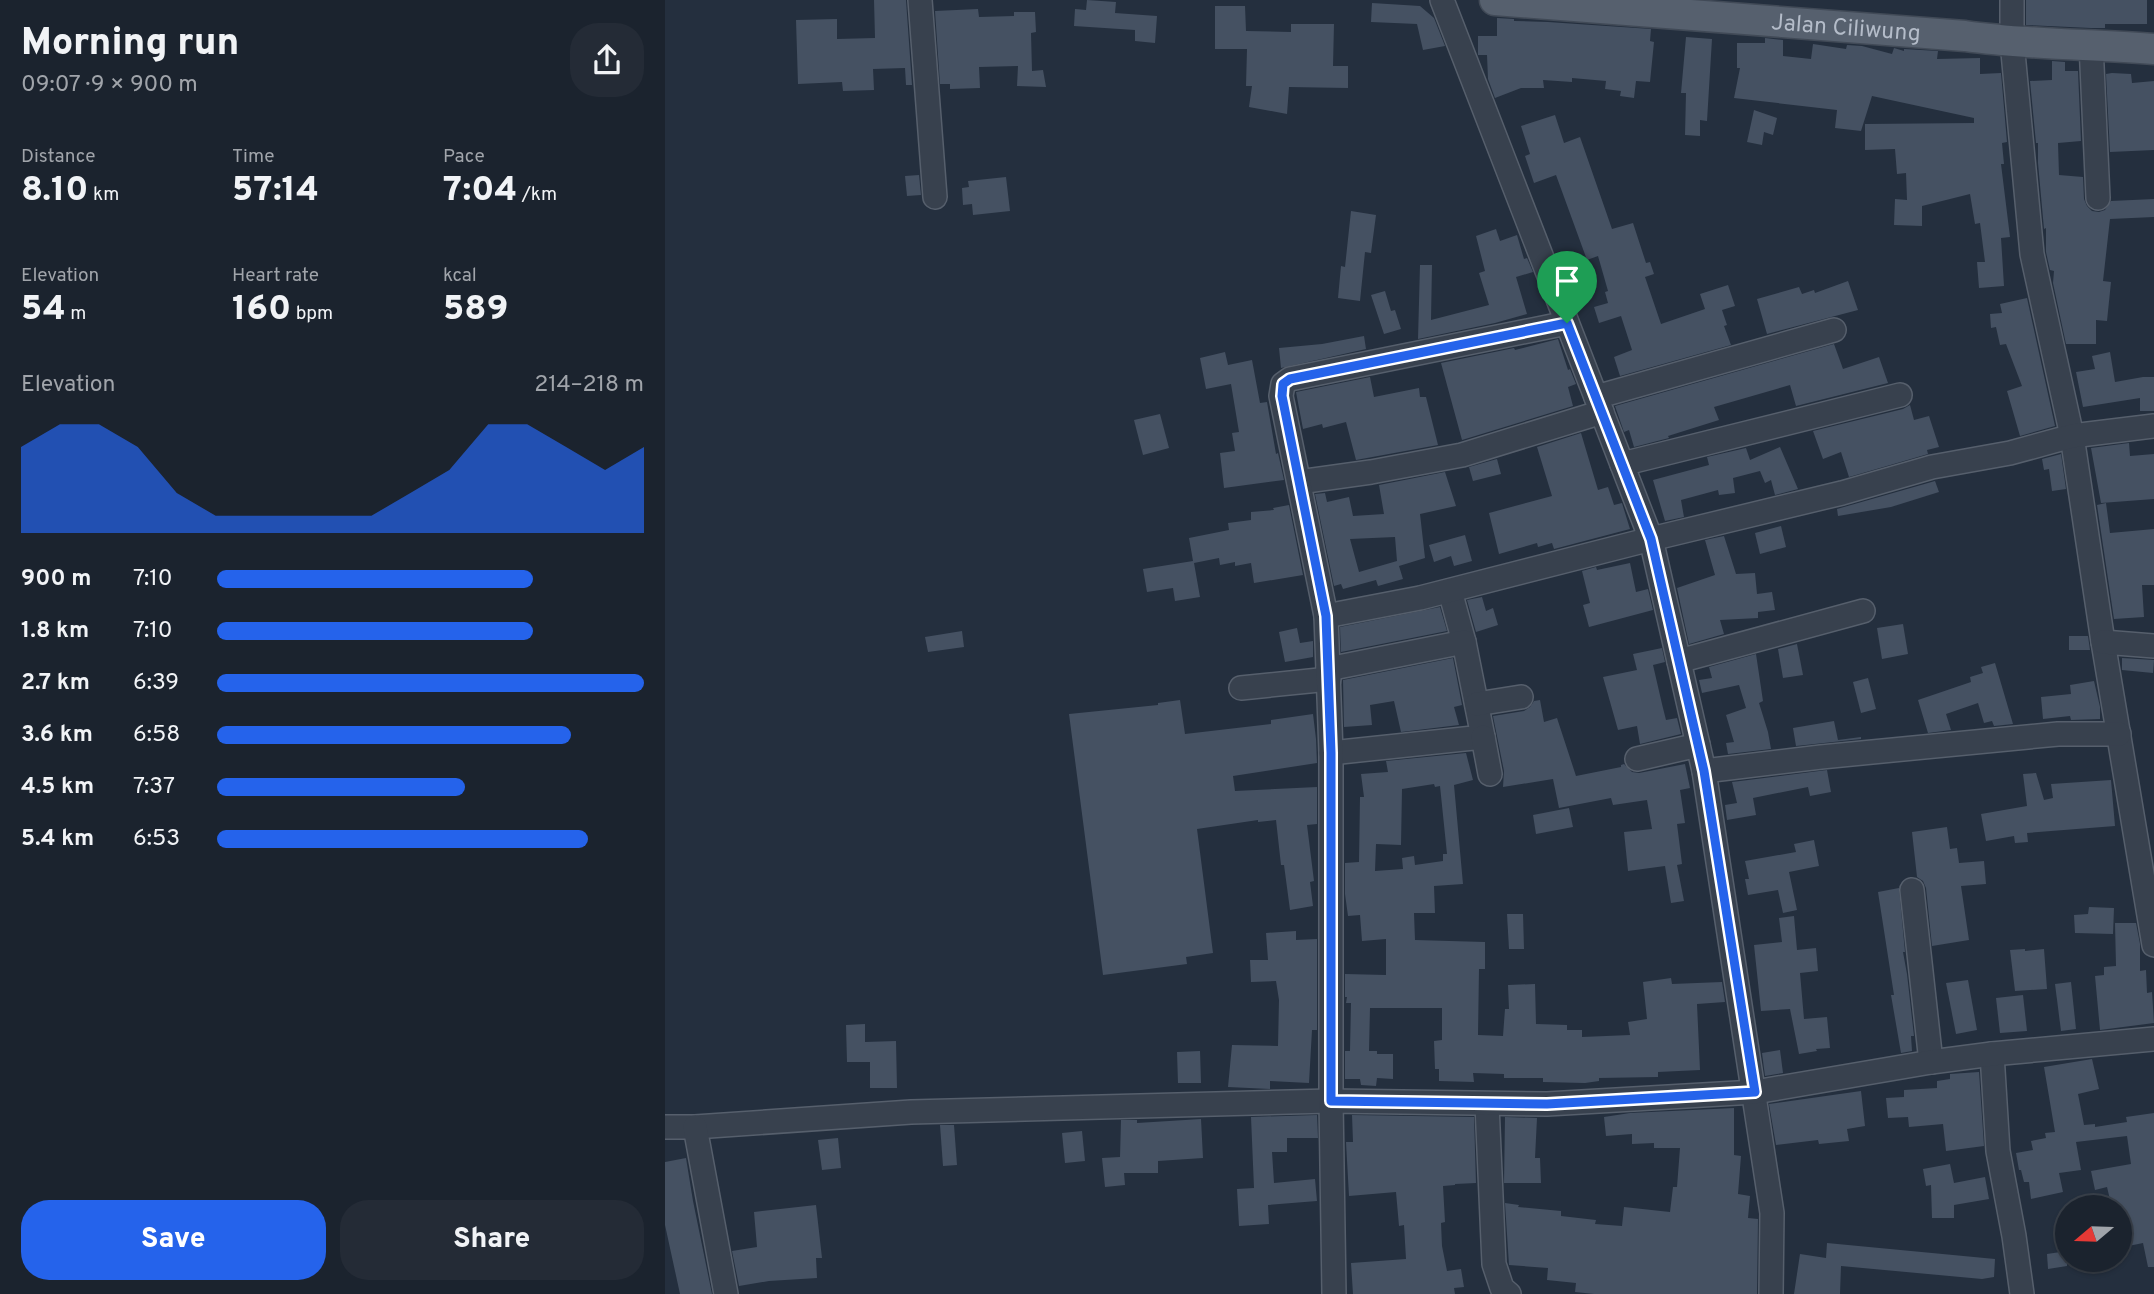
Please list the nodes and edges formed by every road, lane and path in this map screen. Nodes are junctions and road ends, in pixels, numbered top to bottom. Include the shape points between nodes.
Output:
1 (920, 0) edge
2 (1442, 0) edge
3 (1495, 0) edge
4 (2012, 0) edge
5 (1548, 2) edge
6 (1743, 10) edge
7 (2012, 42) junction
8 (2091, 44) junction
9 (2154, 49) edge
10 (935, 198) dead end
11 (2098, 198) dead end
12 (1567, 323) junction
13 (1834, 330) dead end
14 (1900, 396) dead end
15 (1599, 405) junction
16 (2154, 426) edge
17 (2072, 436) junction
18 (1622, 464) junction
19 (1299, 482) junction
20 (1651, 539) junction
21 (1450, 591) junction
22 (1863, 611) dead end
23 (1326, 616) junction
24 (1464, 642) junction
25 (2103, 642) junction
26 (2154, 646) edge
27 (1679, 661) junction
28 (1329, 674) junction
29 (1241, 688) dead end
30 (1521, 697) dead end
31 (1477, 704) junction
32 (2119, 734) junction
33 (1483, 737) junction
34 (1698, 745) junction
35 (1331, 753) junction
36 (1637, 759) dead end
37 (1704, 771) junction
38 (1490, 774) dead end
39 (1912, 890) dead end
40 (2154, 945) edge
41 (2154, 1038) edge
42 (1993, 1054) junction
43 (1931, 1062) junction
44 (1755, 1092) junction
45 (1331, 1101) junction
46 (1487, 1105) junction
47 (665, 1127) edge
48 (695, 1128) junction
49 (726, 1294) edge
50 (1335, 1294) edge
51 (1509, 1294) edge
52 (1771, 1294) edge
53 (2022, 1294) edge

1 - 10 street
2 - 12 street
3 - 5 main road, Jalan Ciliwung
4 - 7 street
5 - 6 main road, Jalan Ciliwung
6 - 7 main road, Jalan Ciliwung
7 - 8 main road, Jalan Ciliwung
7 - 17 street via 2032,254
8 - 9 main road, Jalan Ciliwung
8 - 11 street
12 - 15 street
12 - 19 street via 1290,379 1283,384 1282,396
13 - 15 street
14 - 18 street
15 - 18 street
15 - 19 street via 1462,455
16 - 17 street
17 - 20 street
17 - 25 street
18 - 20 street
19 - 23 street
20 - 21 street
20 - 27 street
21 - 23 street
21 - 24 street
22 - 27 street
23 - 28 street
24 - 28 street
24 - 31 street
25 - 26 street
25 - 32 street
27 - 34 street
28 - 29 street
28 - 35 street
30 - 31 street
31 - 33 street
32 - 37 street via 2058,734
32 - 40 street
33 - 35 street
33 - 38 street
34 - 36 street
34 - 37 street
35 - 45 street
37 - 44 street
39 - 43 street
41 - 42 street
42 - 43 street
42 - 53 street via 1999,1151
43 - 44 street
44 - 46 street
44 - 52 street via 1772,1213
45 - 46 street
45 - 48 street via 911,1112
45 - 50 street
46 - 51 street via 1494,1264 1502,1288
47 - 48 street
48 - 49 street

